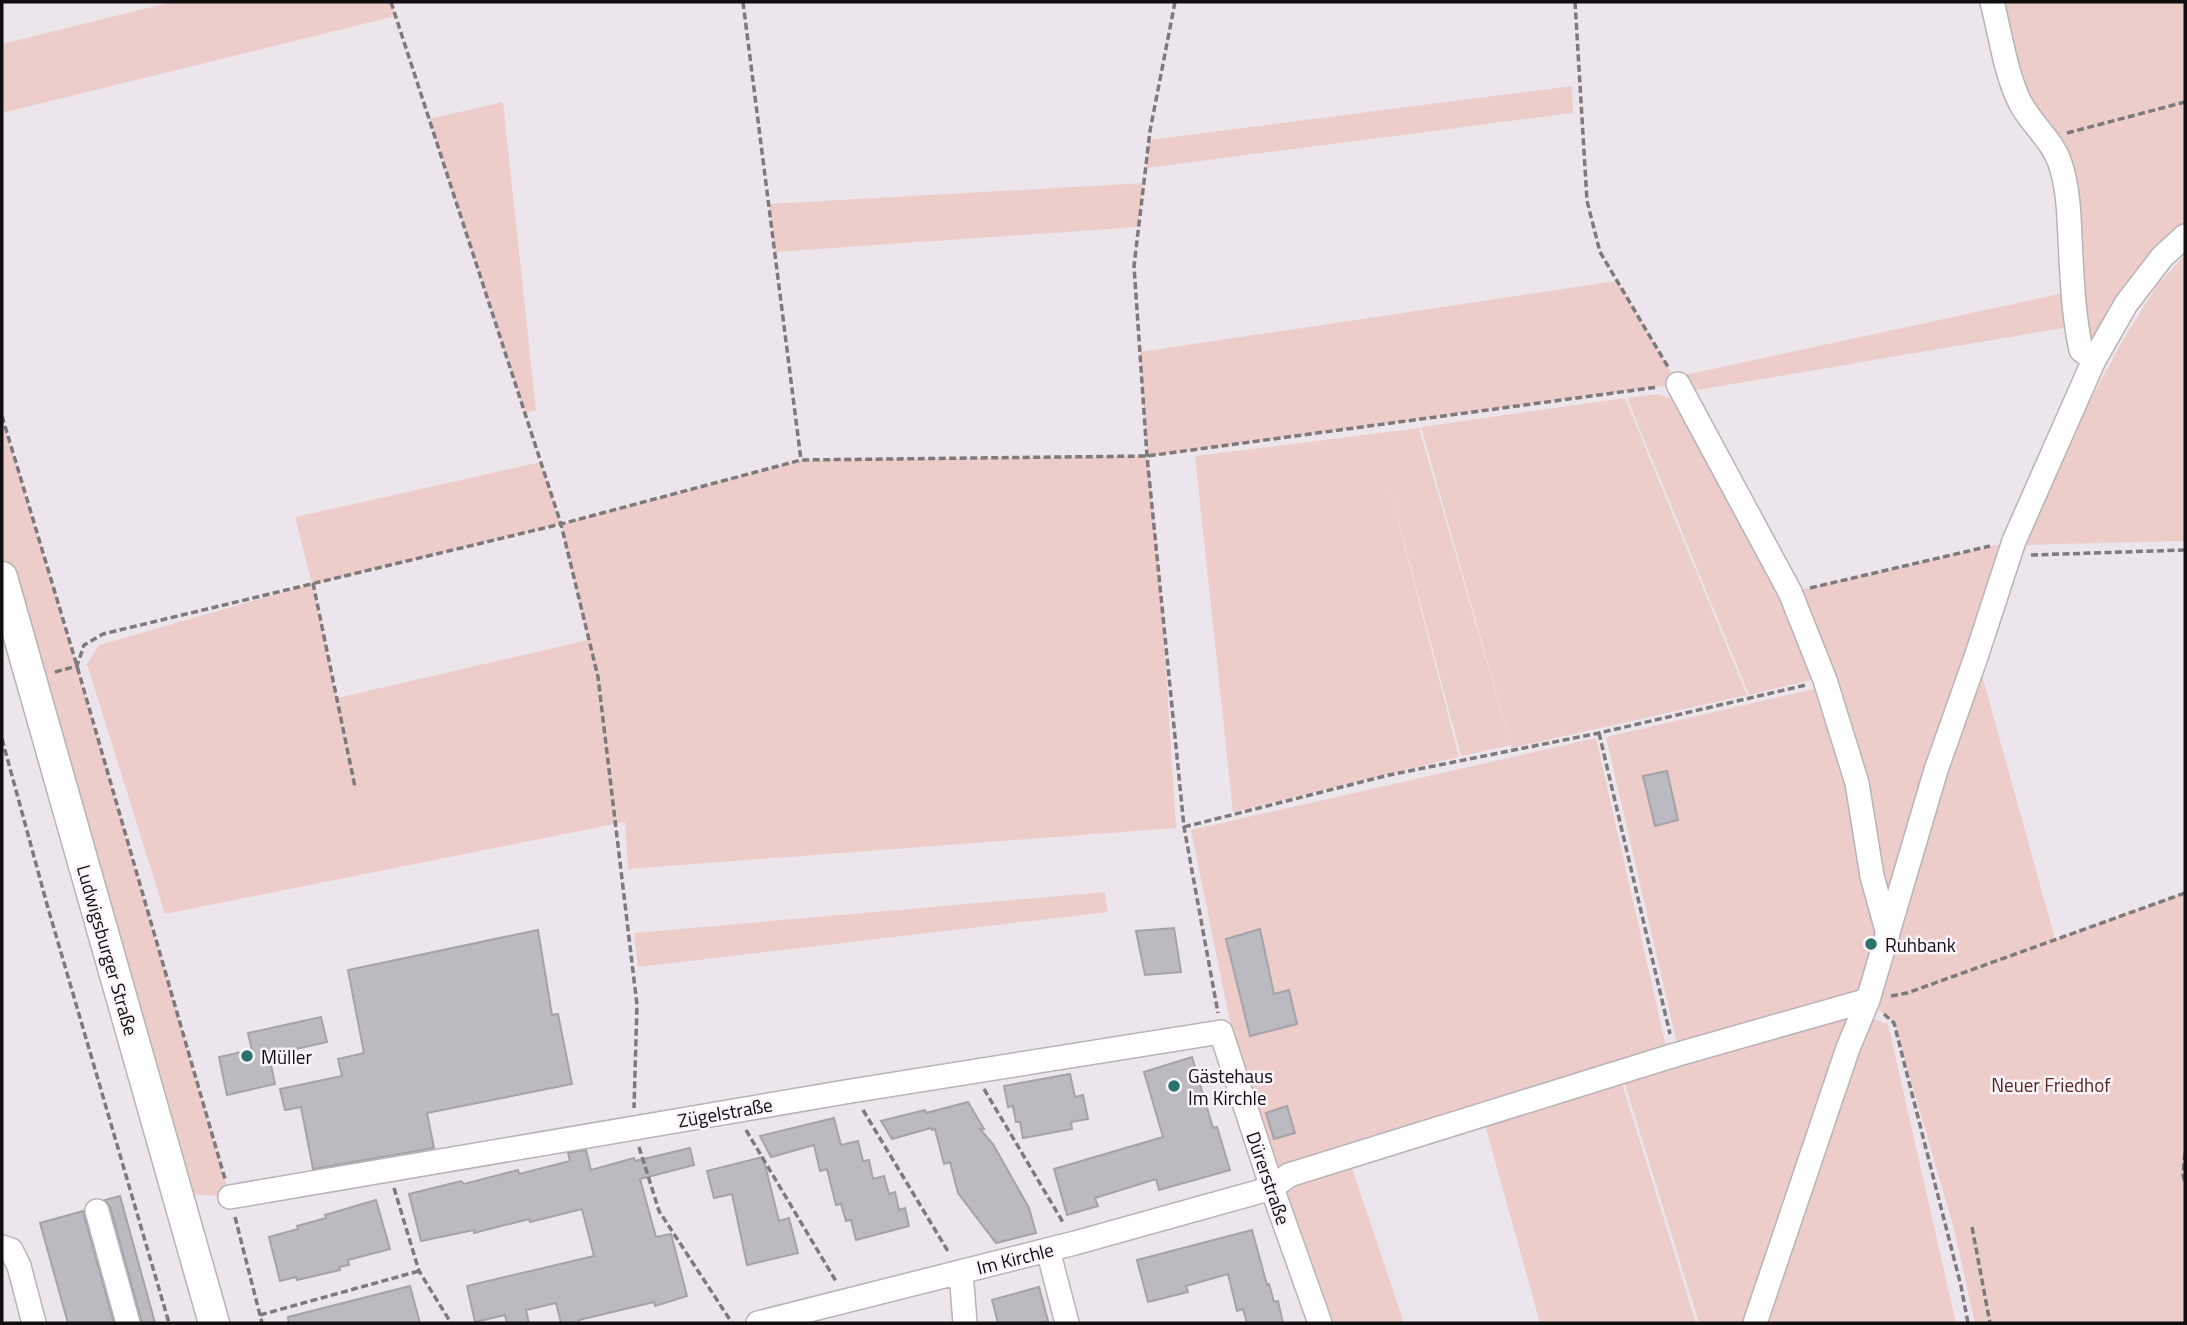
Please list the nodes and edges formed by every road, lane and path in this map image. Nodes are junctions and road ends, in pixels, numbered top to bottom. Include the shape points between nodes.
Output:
1 (391, 2) edge
2 (743, 2) edge
3 (1175, 2) edge
4 (1575, 2) edge
5 (1992, 2) edge
6 (2185, 102) edge
7 (2050, 143) junction
8 (2185, 236) edge
9 (2094, 360) junction
10 (1678, 384) junction
11 (2, 415) edge
12 (1147, 456) junction
13 (801, 460) junction
14 (561, 524) junction
15 (2011, 548) junction
16 (2185, 550) edge
17 (2, 577) edge
18 (313, 583) junction
19 (1790, 592) junction
20 (77, 666) junction
21 (31, 678) junction
22 (1825, 680) junction
23 (1599, 733) junction
24 (2, 739) edge
25 (355, 787) dead end
26 (1184, 827) junction
27 (2185, 893) edge
28 (1888, 934) junction
29 (1868, 1000) junction
30 (1221, 1032) junction
31 (1675, 1055) junction
32 (974, 1072) junction
33 (851, 1091) junction
34 (734, 1110) junction
35 (634, 1128) junction
36 (2185, 1153) edge
37 (388, 1170) junction
38 (2185, 1182) edge
39 (1272, 1188) junction
40 (230, 1197) junction
41 (97, 1211) dead end
42 (1972, 1227) dead end
43 (1075, 1243) junction
44 (2, 1247) edge
45 (1048, 1250) junction
46 (419, 1271) junction
47 (961, 1272) junction
48 (848, 1300) junction
49 (260, 1315) junction
50 (34, 1323) edge
51 (128, 1323) edge
52 (169, 1323) edge
53 (214, 1323) edge
54 (262, 1323) edge
55 (451, 1323) edge
56 (732, 1323) edge
57 (758, 1323) edge
58 (965, 1323) edge
59 (1067, 1323) edge
60 (1320, 1323) edge
61 (1755, 1323) edge
62 (1968, 1323) edge
63 (1990, 1323) edge

1 - 14 path
2 - 13 path
3 - 12 path via 1150,131 1134,266
4 - 10 path via 1587,201 1600,252
5 - 7 street via 2017,97
6 - 7 path via 2066,133
7 - 9 street via 2060,164 2068,206 2076,326 2081,350
8 - 9 street via 2162,257 2126,304
9 - 15 street
10 - 12 path
10 - 19 street
11 - 20 path
12 - 13 path
12 - 26 path
13 - 14 path
14 - 18 path
14 - 35 path via 598,677 637,1005
15 - 16 path
15 - 19 path
15 - 28 street
17 - 21 main road, Ludwigsburger Straße
18 - 20 path via 103,634 84,645
18 - 25 path
19 - 22 street
20 - 21 path
20 - 40 path
21 - 53 main road, Ludwigsburger Straße
22 - 23 path
22 - 28 street via 1857,783 1872,876
23 - 26 path via 1389,775
23 - 31 path
24 - 52 path
26 - 30 path
27 - 29 path via 1907,993
28 - 29 street
29 - 31 street, Im Kirchle
29 - 61 street
29 - 62 path via 1894,1023
30 - 32 street, Zügelstraße
30 - 39 street, Dürerstraße
31 - 39 street, Im Kirchle via 1289,1175
32 - 33 street, Zügelstraße
32 - 43 path
33 - 34 street, Zügelstraße
33 - 47 path
34 - 35 street, Zügelstraße
34 - 48 path
35 - 37 street, Zügelstraße
35 - 56 path via 659,1211
36 - 38 path
37 - 40 street, Zügelstraße
37 - 46 path
39 - 43 street, Im Kirchle
39 - 60 street, Dürerstraße
40 - 49 path
41 - 51 street
42 - 63 path
43 - 45 street, Im Kirchle
44 - 50 street via 11,1250 19,1266
45 - 47 street, Im Kirchle
45 - 59 street
46 - 49 path
46 - 55 path
47 - 48 street, Im Kirchle
47 - 58 street
48 - 57 street, Im Kirchle
49 - 54 path

